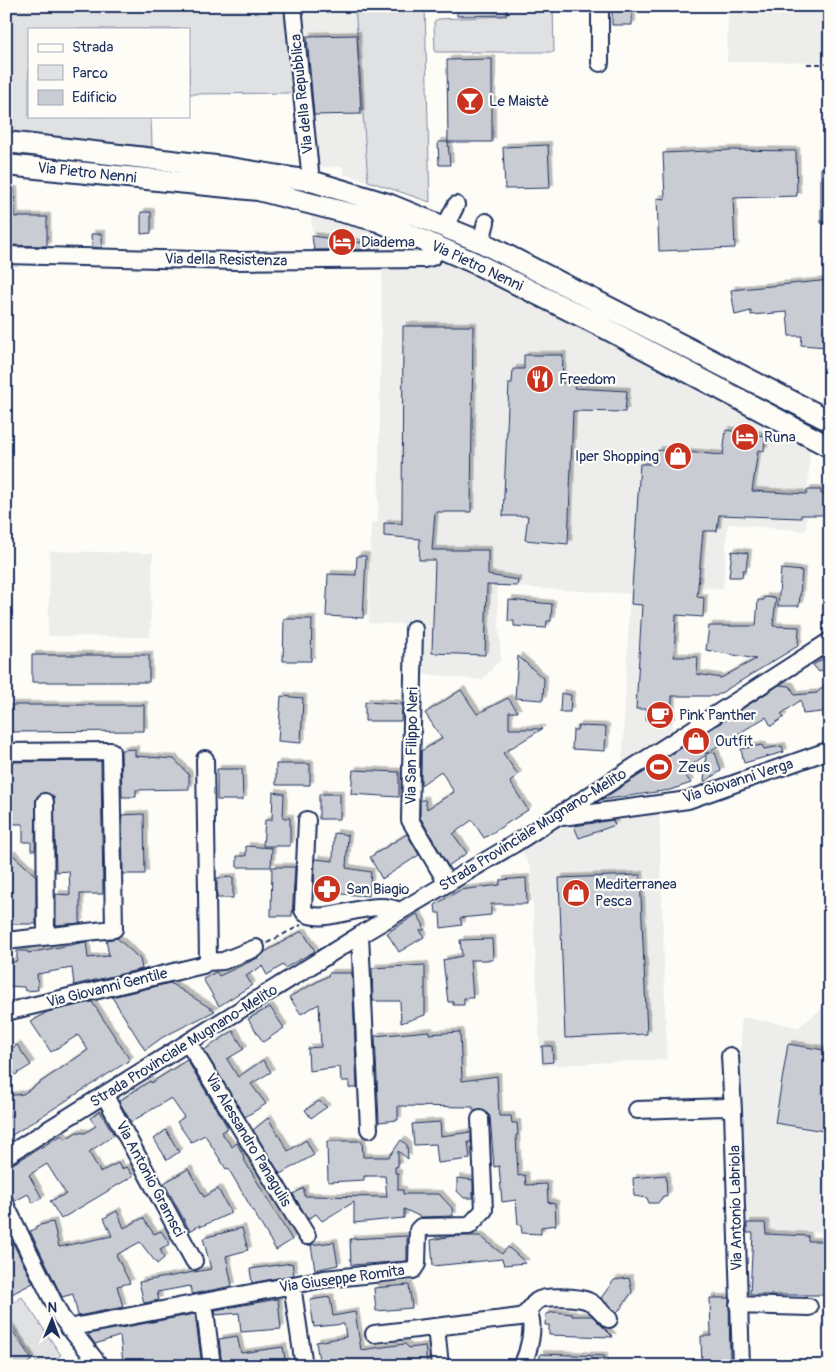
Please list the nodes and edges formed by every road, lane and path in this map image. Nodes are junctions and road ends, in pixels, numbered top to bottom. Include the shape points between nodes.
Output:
1 (293, 6) edge
2 (600, 6) edge
3 (600, 63) dead end
4 (807, 64) dead end
5 (830, 64) edge
6 (6, 142) edge
7 (6, 165) edge
8 (311, 181) junction
9 (456, 205) dead end
10 (486, 222) dead end
11 (445, 227) junction
12 (481, 242) junction
13 (440, 248) junction
14 (6, 255) edge
15 (830, 421) edge
16 (830, 447) edge
17 (414, 629) dead end
18 (830, 641) edge
19 (830, 750) edge
20 (6, 752) edge
21 (205, 759) dead end
22 (45, 802) dead end
23 (555, 817) junction
24 (307, 820) dead end
25 (447, 883) junction
26 (400, 911) junction
27 (310, 916) junction
28 (360, 935) junction
29 (46, 936) junction
30 (6, 941) edge
31 (256, 948) joint
32 (207, 962) junction
33 (6, 1012) edge
34 (189, 1044) junction
35 (730, 1056) dead end
36 (105, 1096) junction
37 (637, 1110) dead end
38 (732, 1111) junction
39 (480, 1119) dead end
40 (369, 1129) dead end
41 (6, 1156) edge
42 (6, 1206) edge
43 (306, 1236) dead end
44 (194, 1261) dead end
45 (292, 1285) junction
46 (204, 1302) junction
47 (738, 1305) junction
48 (809, 1307) dead end
49 (529, 1313) junction
50 (609, 1320) dead end
51 (436, 1326) junction
52 (68, 1328) junction
53 (374, 1334) dead end
54 (100, 1366) edge
55 (212, 1366) edge
56 (304, 1366) edge
57 (440, 1366) edge
58 (522, 1366) edge
59 (741, 1366) edge

1 - 8 street, Via della Repubblica
2 - 3 street
4 - 5 path
6 - 8 main road, Via Pietro Nenni via 163,159
7 - 13 main road, Via Pietro Nenni via 258,190 378,221
8 - 11 main road, Via Pietro Nenni via 388,204
9 - 11 street
10 - 12 street
11 - 12 main road, Via Pietro Nenni
12 - 15 main road, Via Pietro Nenni
13 - 14 street, Via della Resistenza via 432,257 424,259 326,261
13 - 16 main road, Via Pietro Nenni via 603,327
17 - 25 street, Via San Filippo Neri via 410,820
18 - 23 street, Strada Provinciale Mugnano-Melito
19 - 23 street, Via Giovanni Verga via 688,800
20 - 29 street via 111,751 114,929
21 - 32 street
22 - 29 street
23 - 25 street, Strada Provinciale Mugnano-Melito
24 - 27 street via 303,910
25 - 26 street, Strada Provinciale Mugnano-Melito
26 - 27 street via 378,907
26 - 28 street, Strada Provinciale Mugnano-Melito
27 - 31 path via 303,924
28 - 34 street, Strada Provinciale Mugnano-Melito
28 - 40 street
29 - 30 street
31 - 32 street, Via Giovanni Gentile via 219,962
32 - 33 street, Via Giovanni Gentile
34 - 36 street, Strada Provinciale Mugnano-Melito
34 - 43 street, Via Alessandro Panagulis
35 - 38 street, Via Antonio Labriola
36 - 41 street, Strada Provinciale Mugnano-Melito
36 - 44 street, Via Antonio Gramsci
37 - 38 street via 724,1106
38 - 47 street, Via Antonio Labriola
39 - 45 street, Via Giuseppe Romita via 485,1207 472,1224 421,1227 418,1230 417,1264 413,1270
42 - 52 street
45 - 46 street, Via Giuseppe Romita
45 - 56 street
46 - 52 street, Via Giuseppe Romita
46 - 55 street
47 - 48 street
47 - 59 street, Via Antonio Labriola
49 - 50 street via 538,1301 544,1299 578,1298 590,1302
49 - 51 street
49 - 58 street via 529,1344
51 - 53 street
51 - 57 street
52 - 54 street

